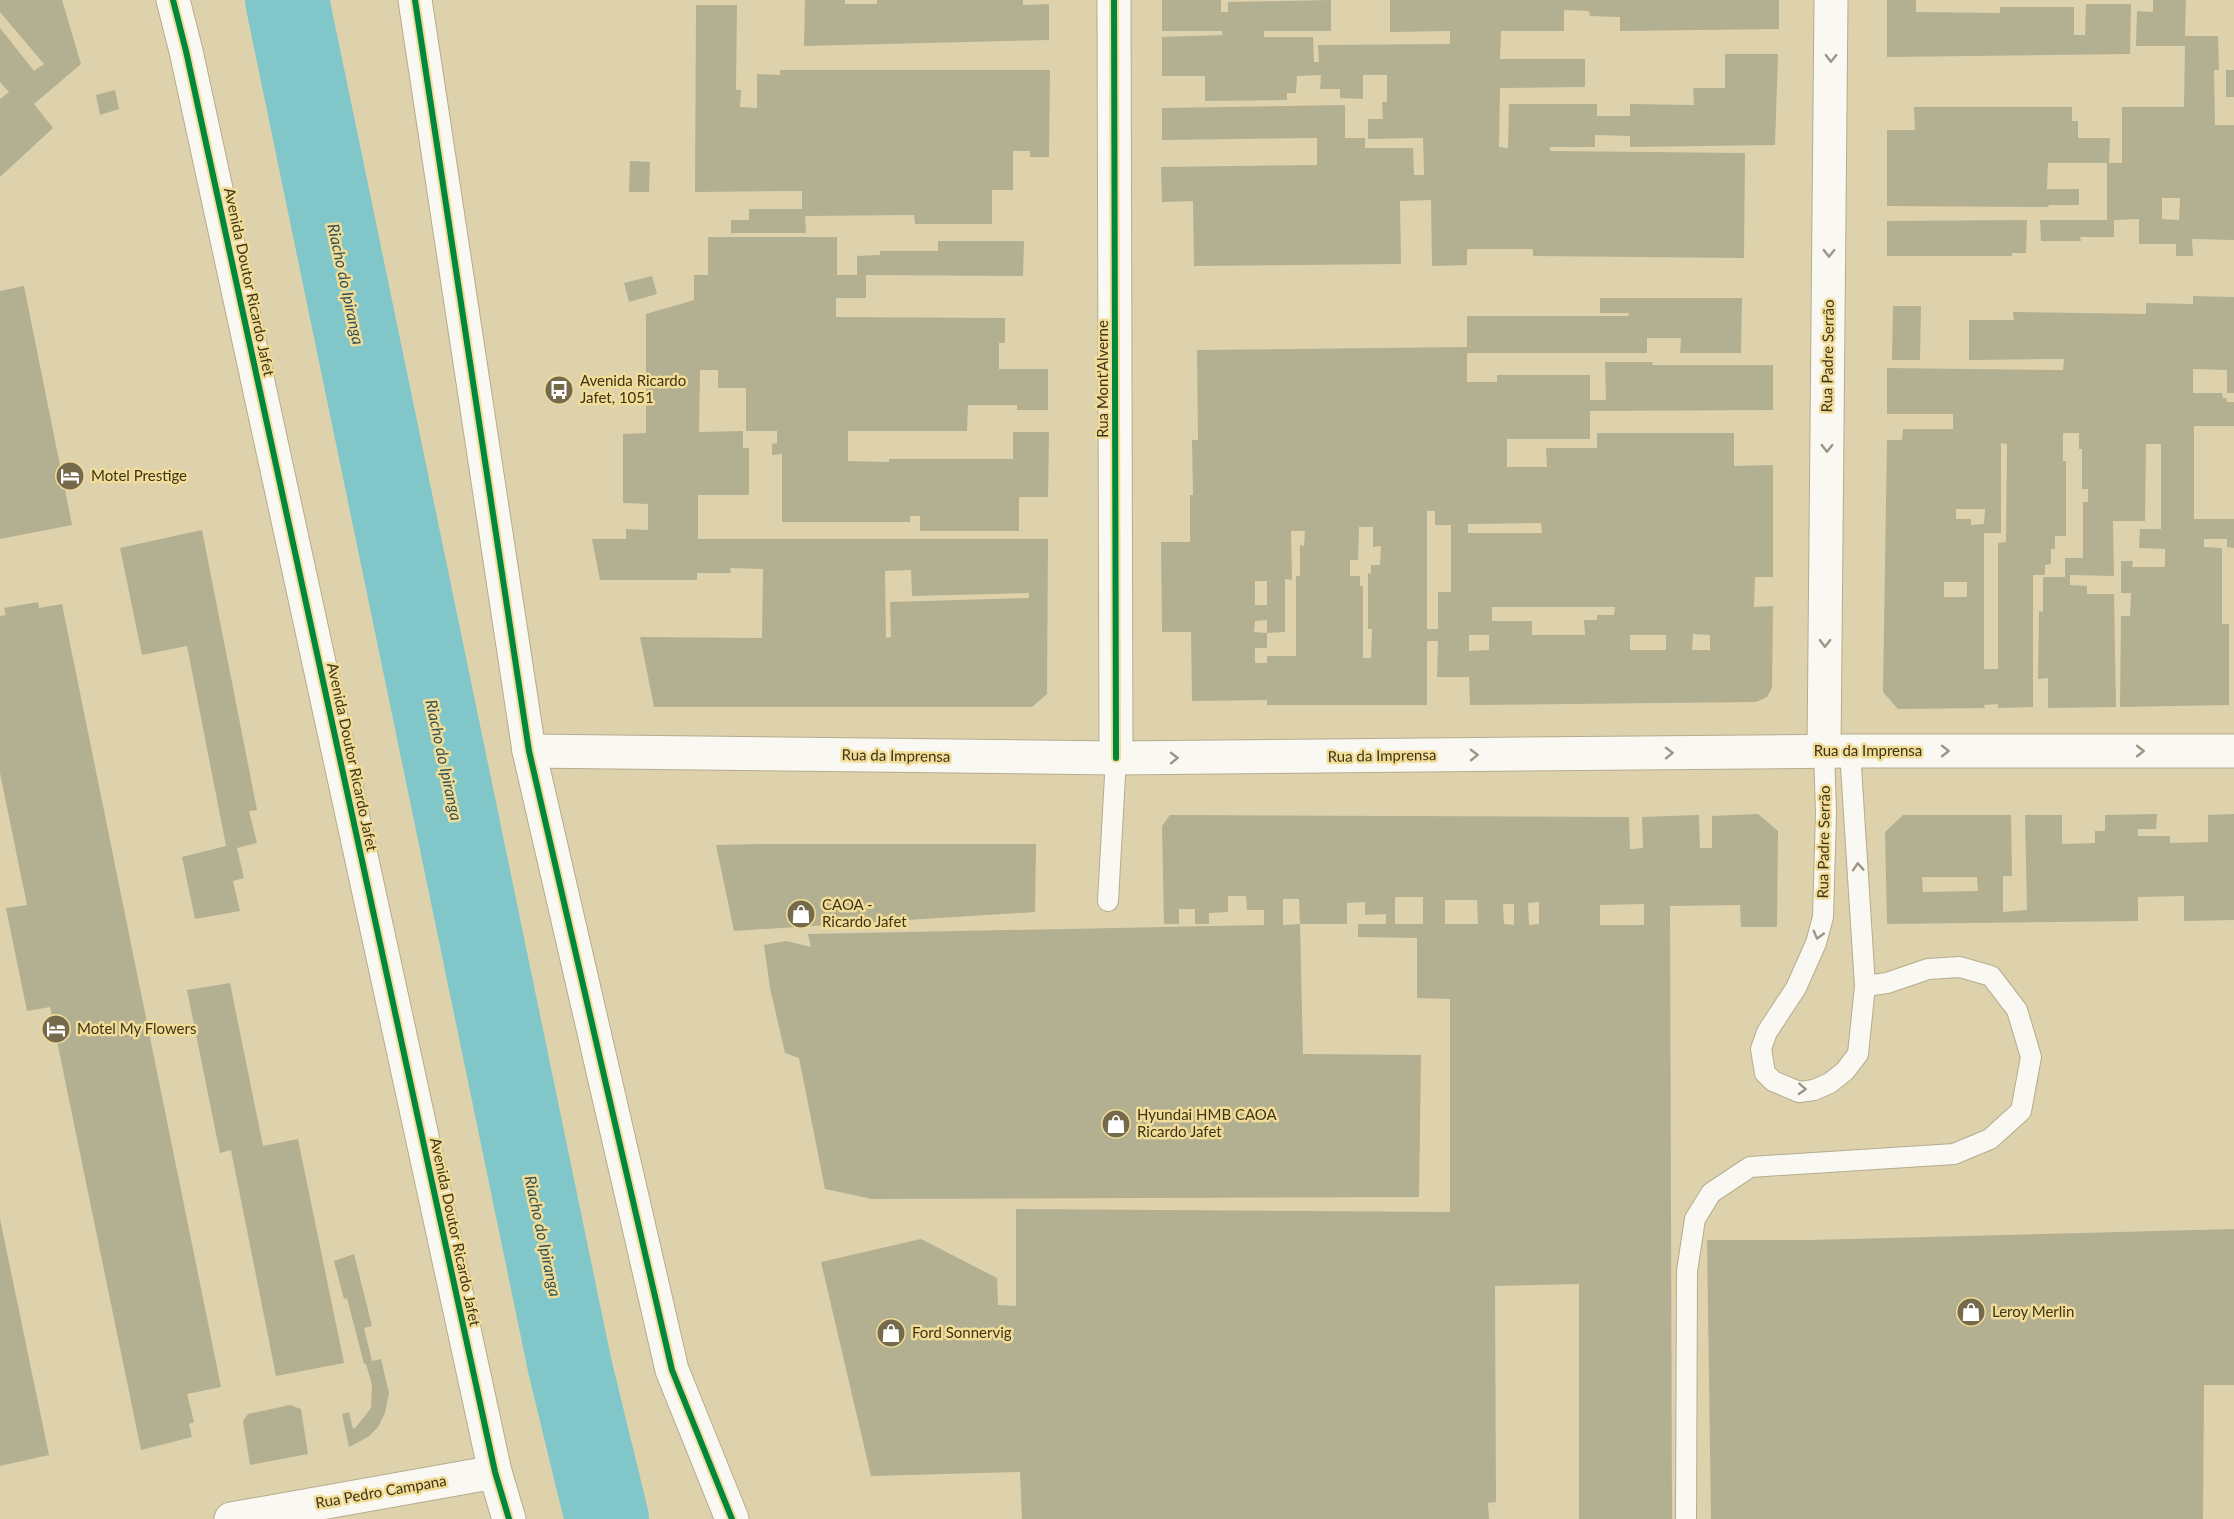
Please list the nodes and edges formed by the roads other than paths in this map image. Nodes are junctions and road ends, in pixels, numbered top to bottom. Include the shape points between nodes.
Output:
1 (173, 0) edge
2 (188, 0) edge
3 (415, 0) edge
4 (1114, 0) edge
5 (1831, 0) edge
6 (186, 51) junction
7 (529, 751) junction
8 (1837, 751) junction
9 (2234, 752) edge
10 (1116, 758) junction
11 (1108, 901) dead end
12 (1865, 986) junction
13 (495, 1472) junction
14 (231, 1519) edge
15 (509, 1519) edge
16 (732, 1519) edge
17 (1686, 1519) edge

1 - 6 street, Avenida Doutor Ricardo Jafet
2 - 6 street
3 - 7 street
4 - 10 street, Rua Mont'Alverne
5 -> 8 street, Rua Padre Serrão
6 - 13 street, Avenida Doutor Ricardo Jafet
7 - 10 street, Rua da Imprensa
7 - 16 street via 672,1370
8 -> 9 street, Rua da Imprensa
10 -> 8 street, Rua da Imprensa
12 -> 8 lane, Rua Padre Serrão
8 -> 12 lane, Rua Padre Serrão via 1826,813 1823,917 1796,988 1767,1032 1761,1049 1765,1073 1773,1081 1799,1092 1822,1086 1845,1071 1858,1054
10 - 11 lane, Rua Mont'Alverne
12 - 17 lane via 1928,969 1960,967 1991,976 2017,1010 2031,1056 2021,1112 1990,1139 1954,1154 1750,1167 1711,1194 1695,1219 1687,1271
13 - 14 street, Rua Pedro Campana
13 - 15 street, Avenida Doutor Ricardo Jafet

